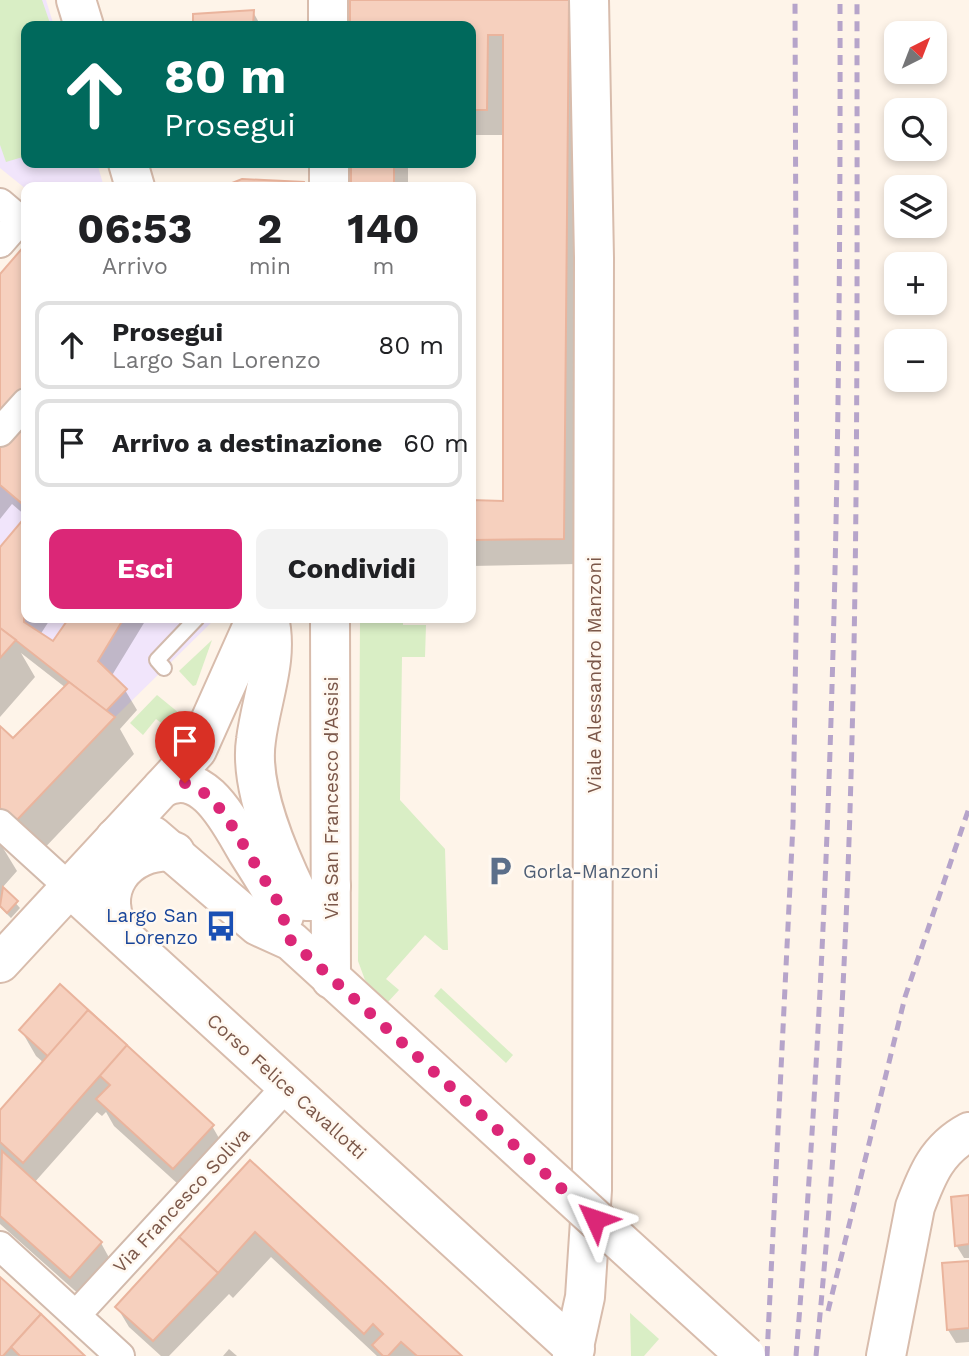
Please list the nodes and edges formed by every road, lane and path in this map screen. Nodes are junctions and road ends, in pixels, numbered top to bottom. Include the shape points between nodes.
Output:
1 (76, 0) edge
2 (328, 0) edge
3 (589, 0) edge
4 (83, 21) edge
5 (328, 21) edge
6 (0, 202) edge
7 (0, 243) edge
8 (21, 409) edge
9 (0, 432) edge
10 (192, 623) edge
11 (254, 623) edge
12 (271, 623) edge
13 (330, 623) edge
14 (164, 668) dead end
15 (155, 796) junction
16 (0, 824) edge
17 (115, 838) junction
18 (167, 846) junction
19 (69, 887) junction
20 (331, 887) junction
21 (123, 936) junction
22 (291, 941) junction
23 (0, 962) edge
24 (331, 979) junction
25 (287, 1086) junction
26 (969, 1132) edge
27 (0, 1246) edge
28 (76, 1315) junction
29 (576, 1354) edge
30 (120, 1356) edge
31 (746, 1356) edge
32 (886, 1356) edge

1 - 4 main road
2 - 5 main road
3 - 29 main road, Viale Alessandro Manzoni via 594,258 592,1190
6 - 7 street via 20,220
8 - 9 street
10 - 14 lane via 157,660
11 - 15 main road via 197,750
12 - 20 main road via 275,641 255,743 261,802 298,895 306,901 319,901
13 - 20 main road, Via San Francesco d'Assisi
15 - 17 main road
15 - 18 main road via 148,820
15 - 22 main road via 174,782 185,783 220,806 278,902
16 - 19 street, Corso Felice Cavallotti
17 - 18 main road via 131,830
17 - 19 main road
18 - 21 main road via 137,858 111,891 109,913
18 - 22 main road via 258,926
19 - 21 main road, Corso Felice Cavallotti
19 - 23 main road
20 - 24 main road, Via San Francesco d'Assisi
21 - 25 main road, Corso Felice Cavallotti
22 - 24 main road
24 - 31 main road, bridge
25 - 28 street, Via Francesco Soliva
25 - 29 main road, Corso Felice Cavallotti
26 - 32 main road via 942,1151 915,1208
27 - 28 street
28 - 30 street

